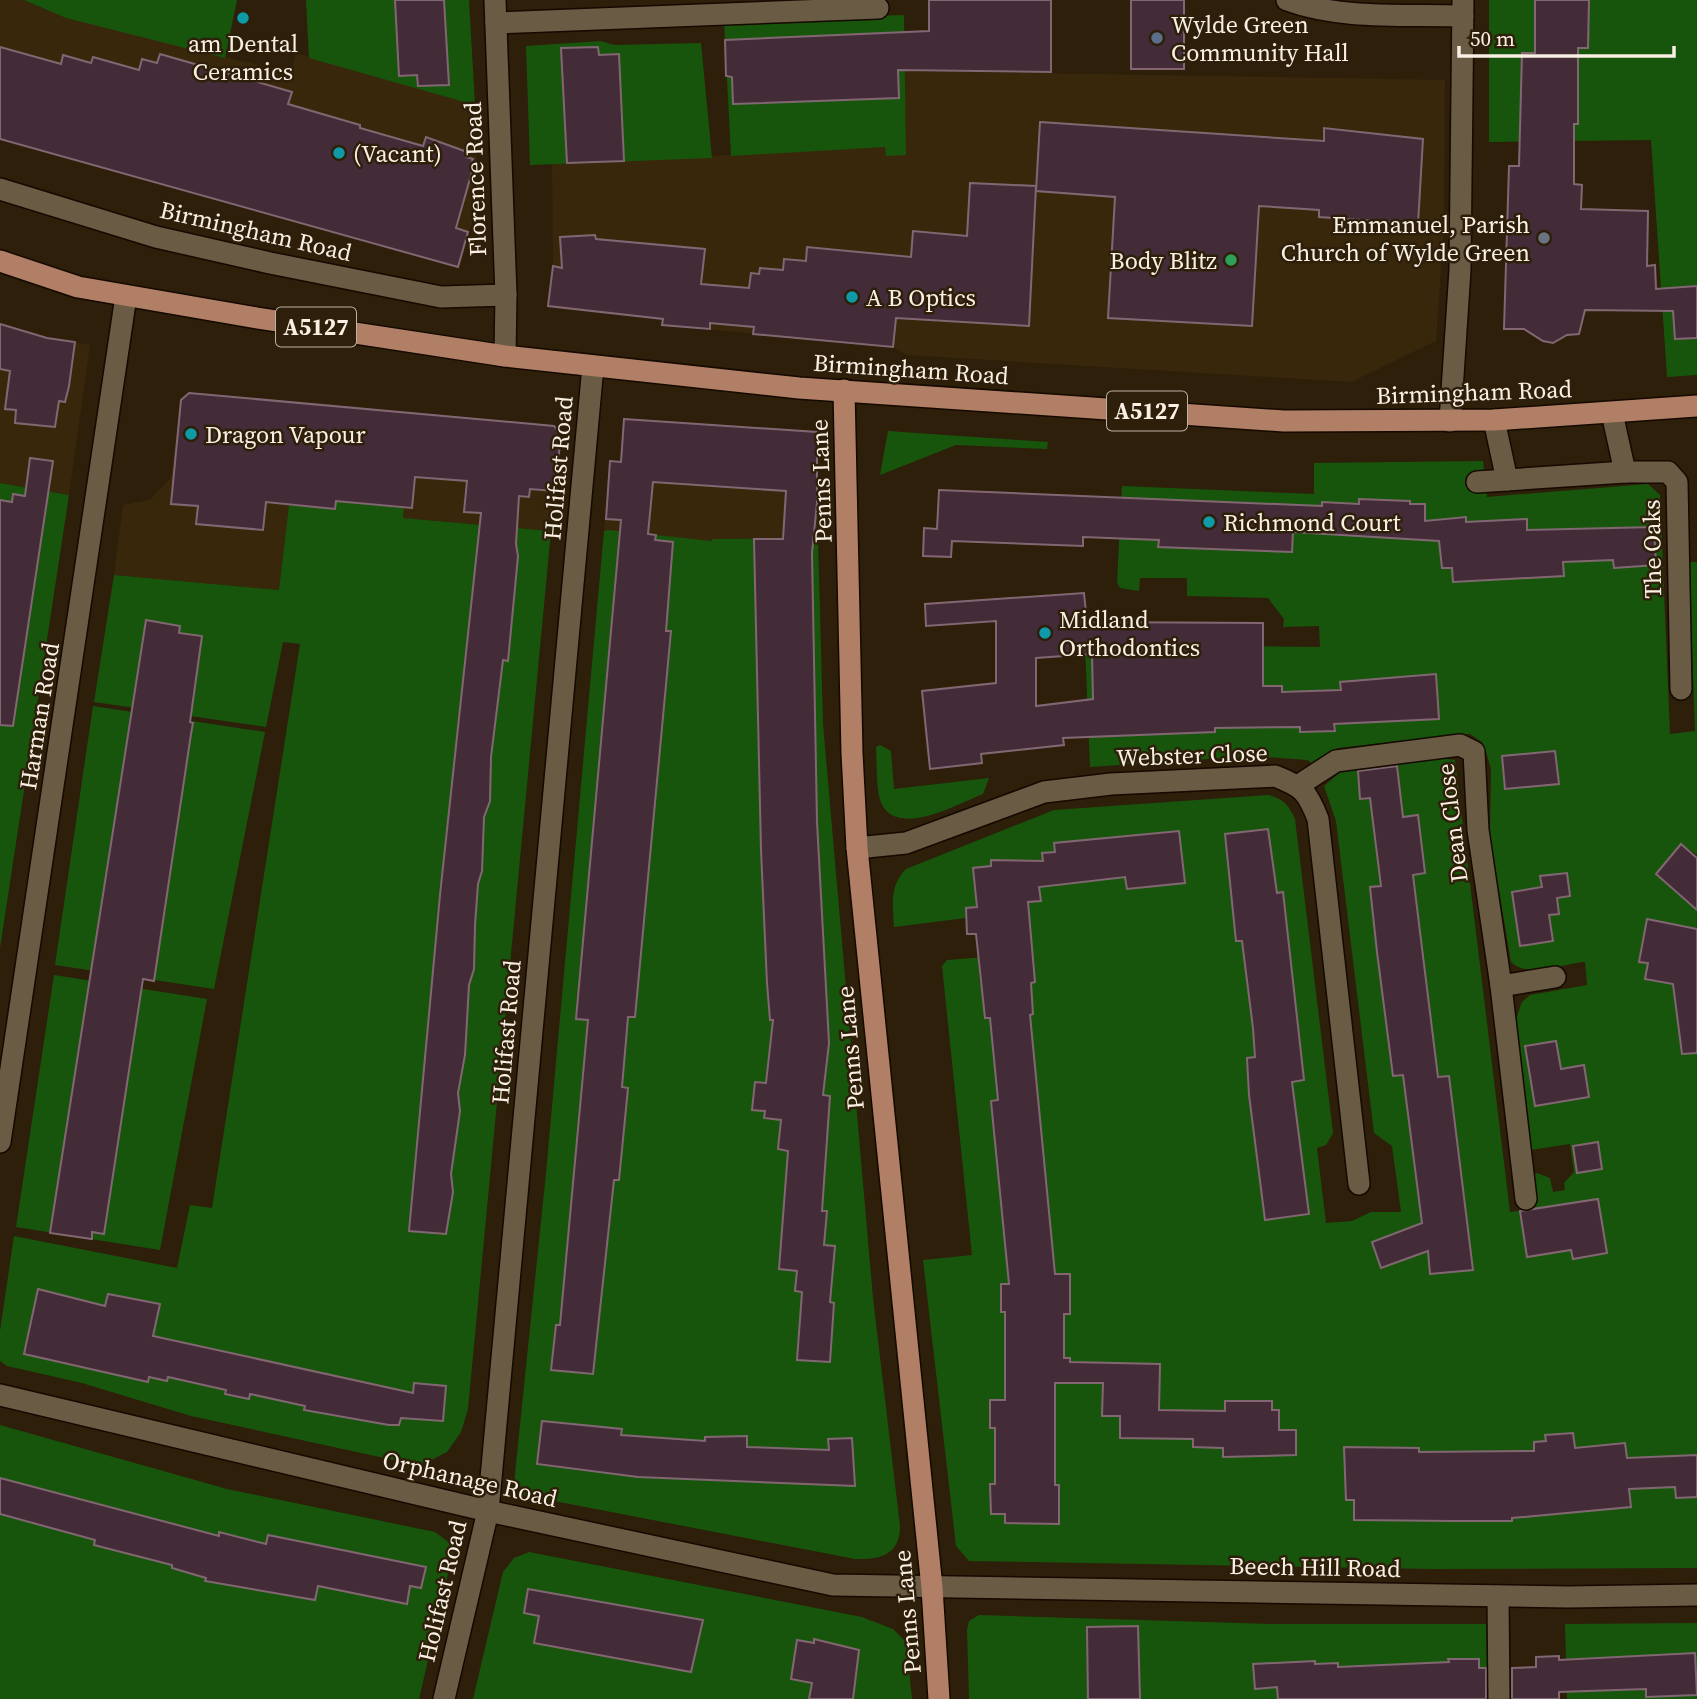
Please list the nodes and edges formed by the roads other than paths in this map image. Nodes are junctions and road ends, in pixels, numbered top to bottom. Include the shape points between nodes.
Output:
1 (495, 0) edge
2 (1287, 0) edge
3 (878, 8) dead end
4 (1463, 8) edge
5 (496, 23) junction
6 (0, 189) edge
7 (0, 261) edge
8 (506, 295) junction
9 (126, 296) junction
10 (505, 356) junction
11 (593, 366) junction
12 (844, 390) junction
13 (1697, 406) edge
14 (1612, 413) junction
15 (1494, 420) junction
16 (1450, 421) junction
17 (1625, 472) junction
18 (1507, 480) junction
19 (1478, 482) dead end
20 (1681, 689) dead end
21 (1299, 785) junction
22 (857, 848) junction
23 (1555, 977) dead end
24 (1501, 986) junction
25 (0, 1142) edge
26 (1359, 1184) dead end
27 (1526, 1199) dead end
28 (0, 1395) edge
29 (488, 1511) junction
30 (932, 1588) junction
31 (1697, 1595) edge
32 (1498, 1596) junction
33 (444, 1699) edge
34 (940, 1699) edge
35 (1499, 1699) edge

1 - 5 street, Florence Road
2 - 4 street via 1339,11
3 - 5 street
4 - 16 street via 1460,270
5 - 8 street, Florence Road
6 - 8 street, Birmingham Road via 156,237 270,263 441,297
7 - 9 main road, A5127 via 78,287
8 - 10 street, Florence Road
9 - 10 main road, Birmingham Road / A5127
9 - 25 street, Harman Road
10 - 11 main road, Birmingham Road / A5127
11 - 12 main road, Birmingham Road / A5127
11 - 29 street, Holifast Road
12 - 16 main road, Birmingham Road / A5127 via 1284,421
12 - 22 main road, Penns Lane
13 - 14 main road, Birmingham Road / A5127
14 - 15 main road, Birmingham Road / A5127
14 - 17 street, The Oaks
15 - 16 main road, Birmingham Road / A5127
15 - 18 street
17 - 18 street
17 - 20 street, The Oaks via 1668,472 1676,482
18 - 19 street
21 - 22 street, Webster Close via 1275,776 1044,792 906,843
21 - 24 street, Dean Close via 1336,761 1460,745 1474,752 1478,830
21 - 26 street, Webster Close via 1318,819
22 - 30 main road, Penns Lane
23 - 24 street
24 - 27 street, Dean Close
28 - 29 street, Orphanage Road
29 - 30 street, Orphanage Road via 833,1585
29 - 33 street, Holifast Road
30 - 32 street, Beech Hill Road
30 - 34 main road, Penns Lane
31 - 32 street, Beech Hill Road
32 - 35 street

